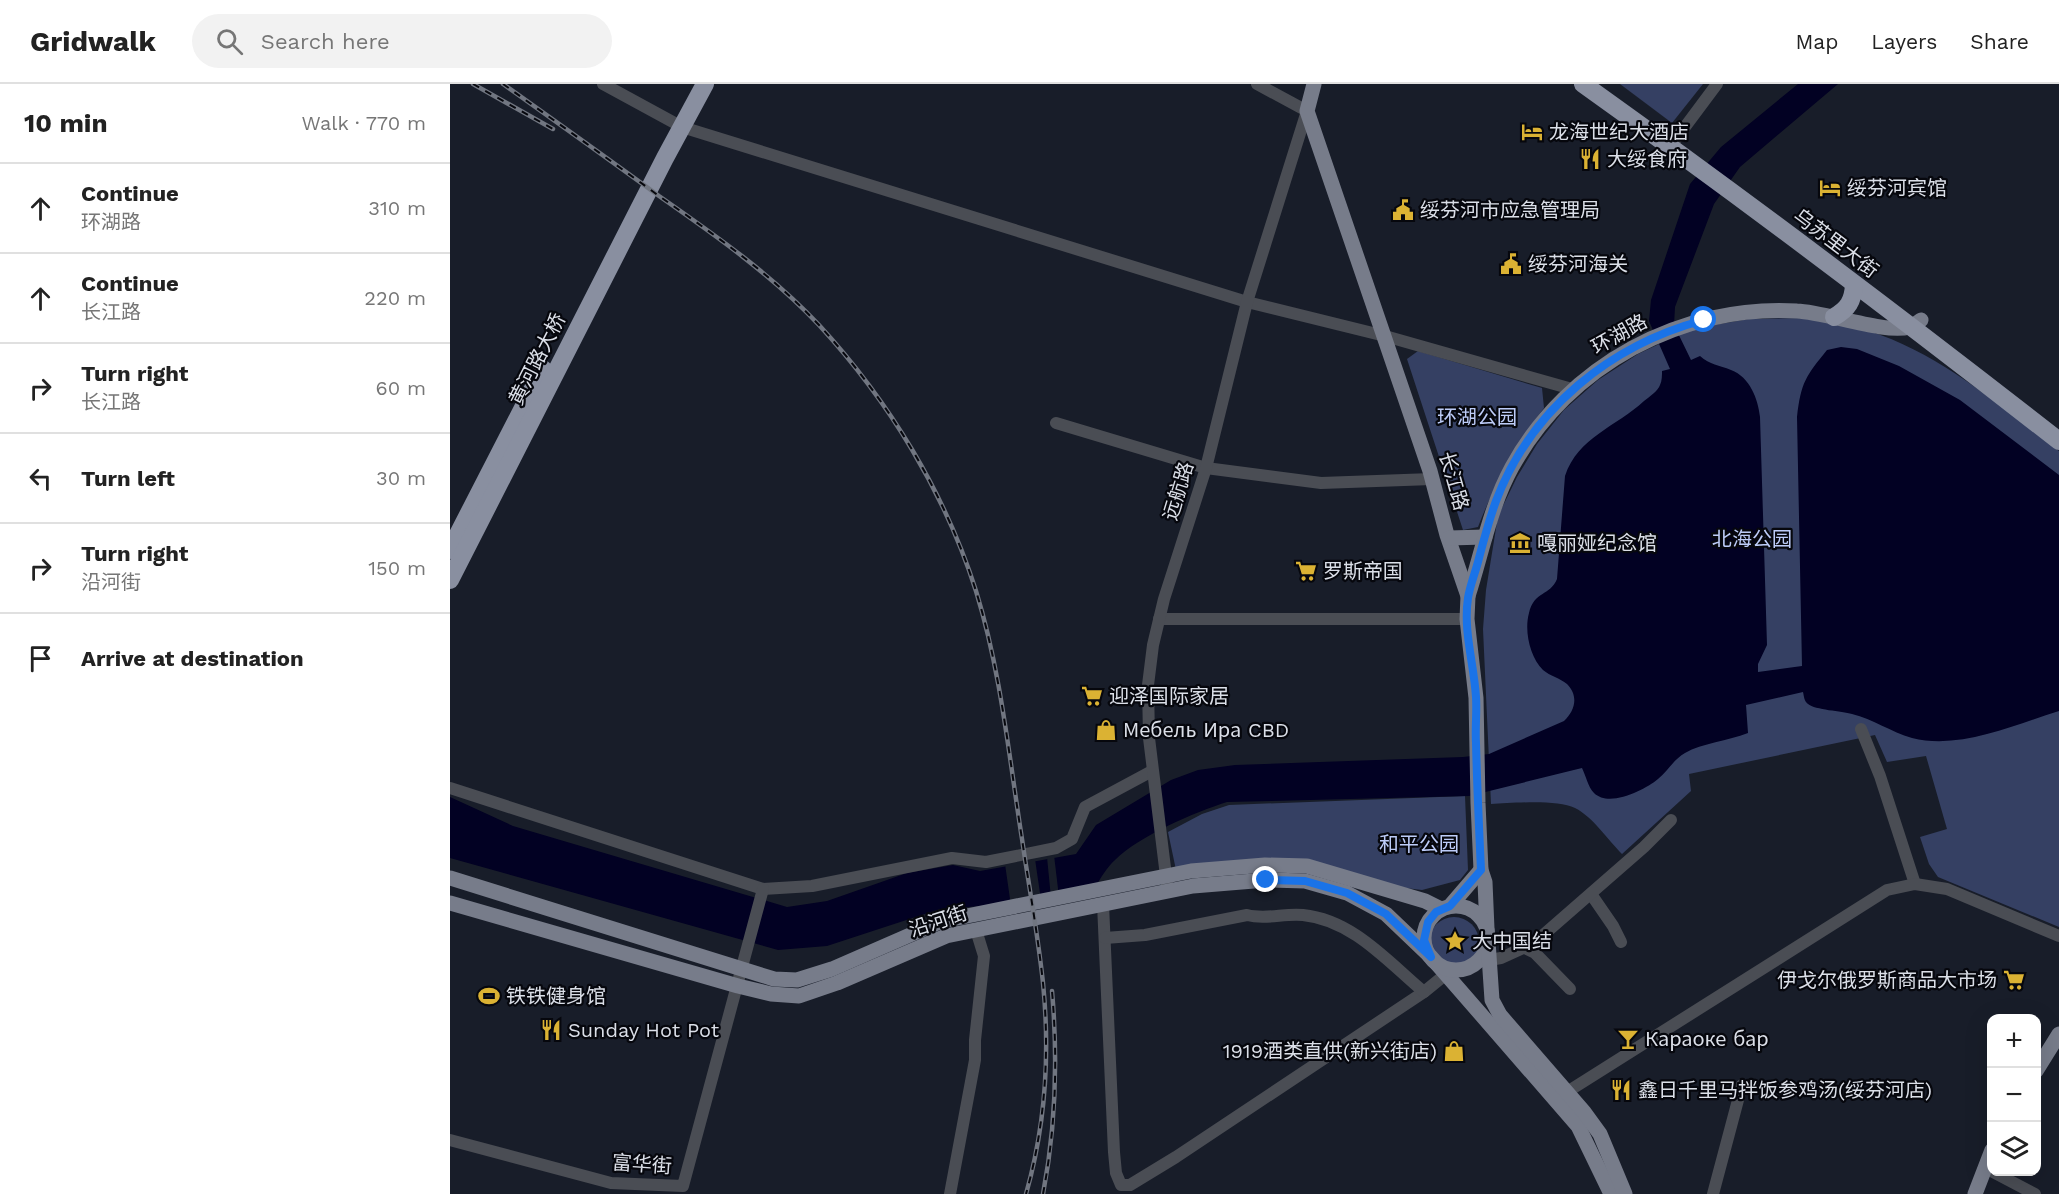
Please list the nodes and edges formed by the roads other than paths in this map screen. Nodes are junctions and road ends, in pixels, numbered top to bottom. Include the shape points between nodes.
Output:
1 (603, 84) edge
2 (694, 84) edge
3 (705, 84) edge
4 (1257, 84) edge
5 (1314, 84) edge
6 (1583, 84) edge
7 (1603, 84) edge
8 (1717, 84) edge
9 (1307, 111) junction
10 (678, 125) junction
11 (1674, 142) junction
12 (661, 156) junction
13 (1727, 182) junction
14 (1854, 285) junction
15 (1247, 302) junction
16 (1834, 317) junction
17 (1915, 324) junction
18 (1385, 336) junction
19 (1572, 390) junction
20 (1056, 423) dead end
21 (2059, 425) edge
22 (2059, 441) edge
23 (1206, 468) junction
24 (1432, 479) junction
25 (1485, 537) junction
26 (1449, 538) junction
27 (450, 550) edge
28 (450, 580) edge
29 (1468, 596) junction
30 (1159, 619) junction
31 (1467, 619) junction
32 (1861, 729) dead end
33 (1152, 771) junction
34 (450, 788) edge
35 (1671, 820) dead end
36 (1481, 870) junction
37 (450, 878) edge
38 (1167, 883) junction
39 (1915, 884) junction
40 (763, 889) junction
41 (1591, 894) junction
42 (450, 903) edge
43 (1103, 904) junction
44 (1446, 908) junction
45 (976, 930) junction
46 (1487, 935) junction
47 (2059, 936) edge
48 (1105, 938) junction
49 (1621, 942) dead end
50 (1525, 948) junction
51 (1431, 957) junction
52 (1489, 960) junction
53 (742, 969) junction
54 (1448, 973) junction
55 (738, 986) junction
56 (1570, 988) dead end
57 (1424, 992) junction
58 (2059, 1034) edge
59 (2039, 1068) edge
60 (1742, 1085) dead end
61 (1567, 1092) junction
62 (450, 1140) edge
63 (1987, 1175) edge
64 (2001, 1176) edge
65 (1611, 1189) edge
66 (682, 1190) edge
67 (950, 1194) edge
68 (1713, 1194) edge
69 (1975, 1194) edge
70 (2035, 1194) edge

1 - 10 street
2 - 10 highway
3 - 10 highway
4 - 9 street
5 - 9 main road
6 - 11 highway, 乌苏里大街
7 - 11 highway, 乌苏里大街
8 - 11 street
9 - 15 street, 远航路
9 - 18 main road, 长江路
10 - 12 highway
10 - 15 street
11 - 13 highway, 乌苏里大街
12 - 27 highway, 黄河路大桥 via 608,243
12 - 28 highway, 黄河路大桥
13 - 14 highway, 乌苏里大街
13 - 17 highway, 乌苏里大街
14 - 16 highway via 1848,307
14 - 17 highway, 乌苏里大街
15 - 18 street
15 - 23 street, 远航路
16 - 17 main road, 环湖路 via 1890,329
16 - 19 main road, 环湖路 via 1799,311 1762,311 1684,326 1647,340 1599,368
17 - 21 highway, 乌苏里大街
17 - 22 highway, 乌苏里大街
18 - 19 street
18 - 24 main road, 长江路
19 - 25 main road, 环湖路 via 1548,416 1513,466
20 - 23 street
23 - 24 street via 1321,483
23 - 30 street, 远航路
24 - 26 main road, 长江路
25 - 26 main road
25 - 29 main road, 环湖路
26 - 29 main road, 长江路
29 - 31 main road, 长江路
30 - 31 street
30 - 33 street, 远航路 via 1148,686
31 - 36 main road, 长江路 via 1476,698
32 - 39 street
33 - 38 street, 远航路
33 - 40 street via 1085,807 1072,839 1056,848 986,862 952,858 812,886
34 - 40 street
35 - 41 street
36 - 44 main road
36 - 46 main road, 长江路
37 - 53 main road, 沿河街
38 - 43 main road, 沿河街
38 - 44 main road, 沿河街 via 1191,871 1307,866
38 - 51 main road, 沿河街 via 1193,886 1305,881 1347,893 1386,914
38 - 53 main road, 沿河街 via 942,921 832,969 797,980 774,979
39 - 47 street via 1947,889
39 - 61 street via 1887,890
40 - 53 street, 富华街
41 - 49 street
41 - 50 street
42 - 55 main road, 沿河街
43 - 45 main road, 沿河街
43 - 48 street
44 - 46 main road via 1461,906 1475,912
44 - 51 main road via 1431,917 1424,934
45 - 55 main road, 沿河街 via 946,936 799,996
45 - 67 street via 984,956 975,1060
46 - 52 main road, 长江路
46 - 54 main road via 1484,953 1476,963
48 - 57 street via 1145,935 1248,915 1326,919 1354,932
48 - 57 street via 1114,1152 1121,1185 1130,1185 1176,1157
50 - 52 street
50 - 56 street
51 - 54 main road
52 - 61 main road, 长江路 via 1492,1000 1500,1015
53 - 55 street, 富华街
54 - 57 street
54 - 65 main road via 1578,1126
55 - 66 street, 富华街
58 - 59 main road
60 - 68 street
61 - 65 main road, 长江路 via 1600,1134
62 - 66 street, 富华街 via 611,1183
63 - 69 main road
64 - 70 street

